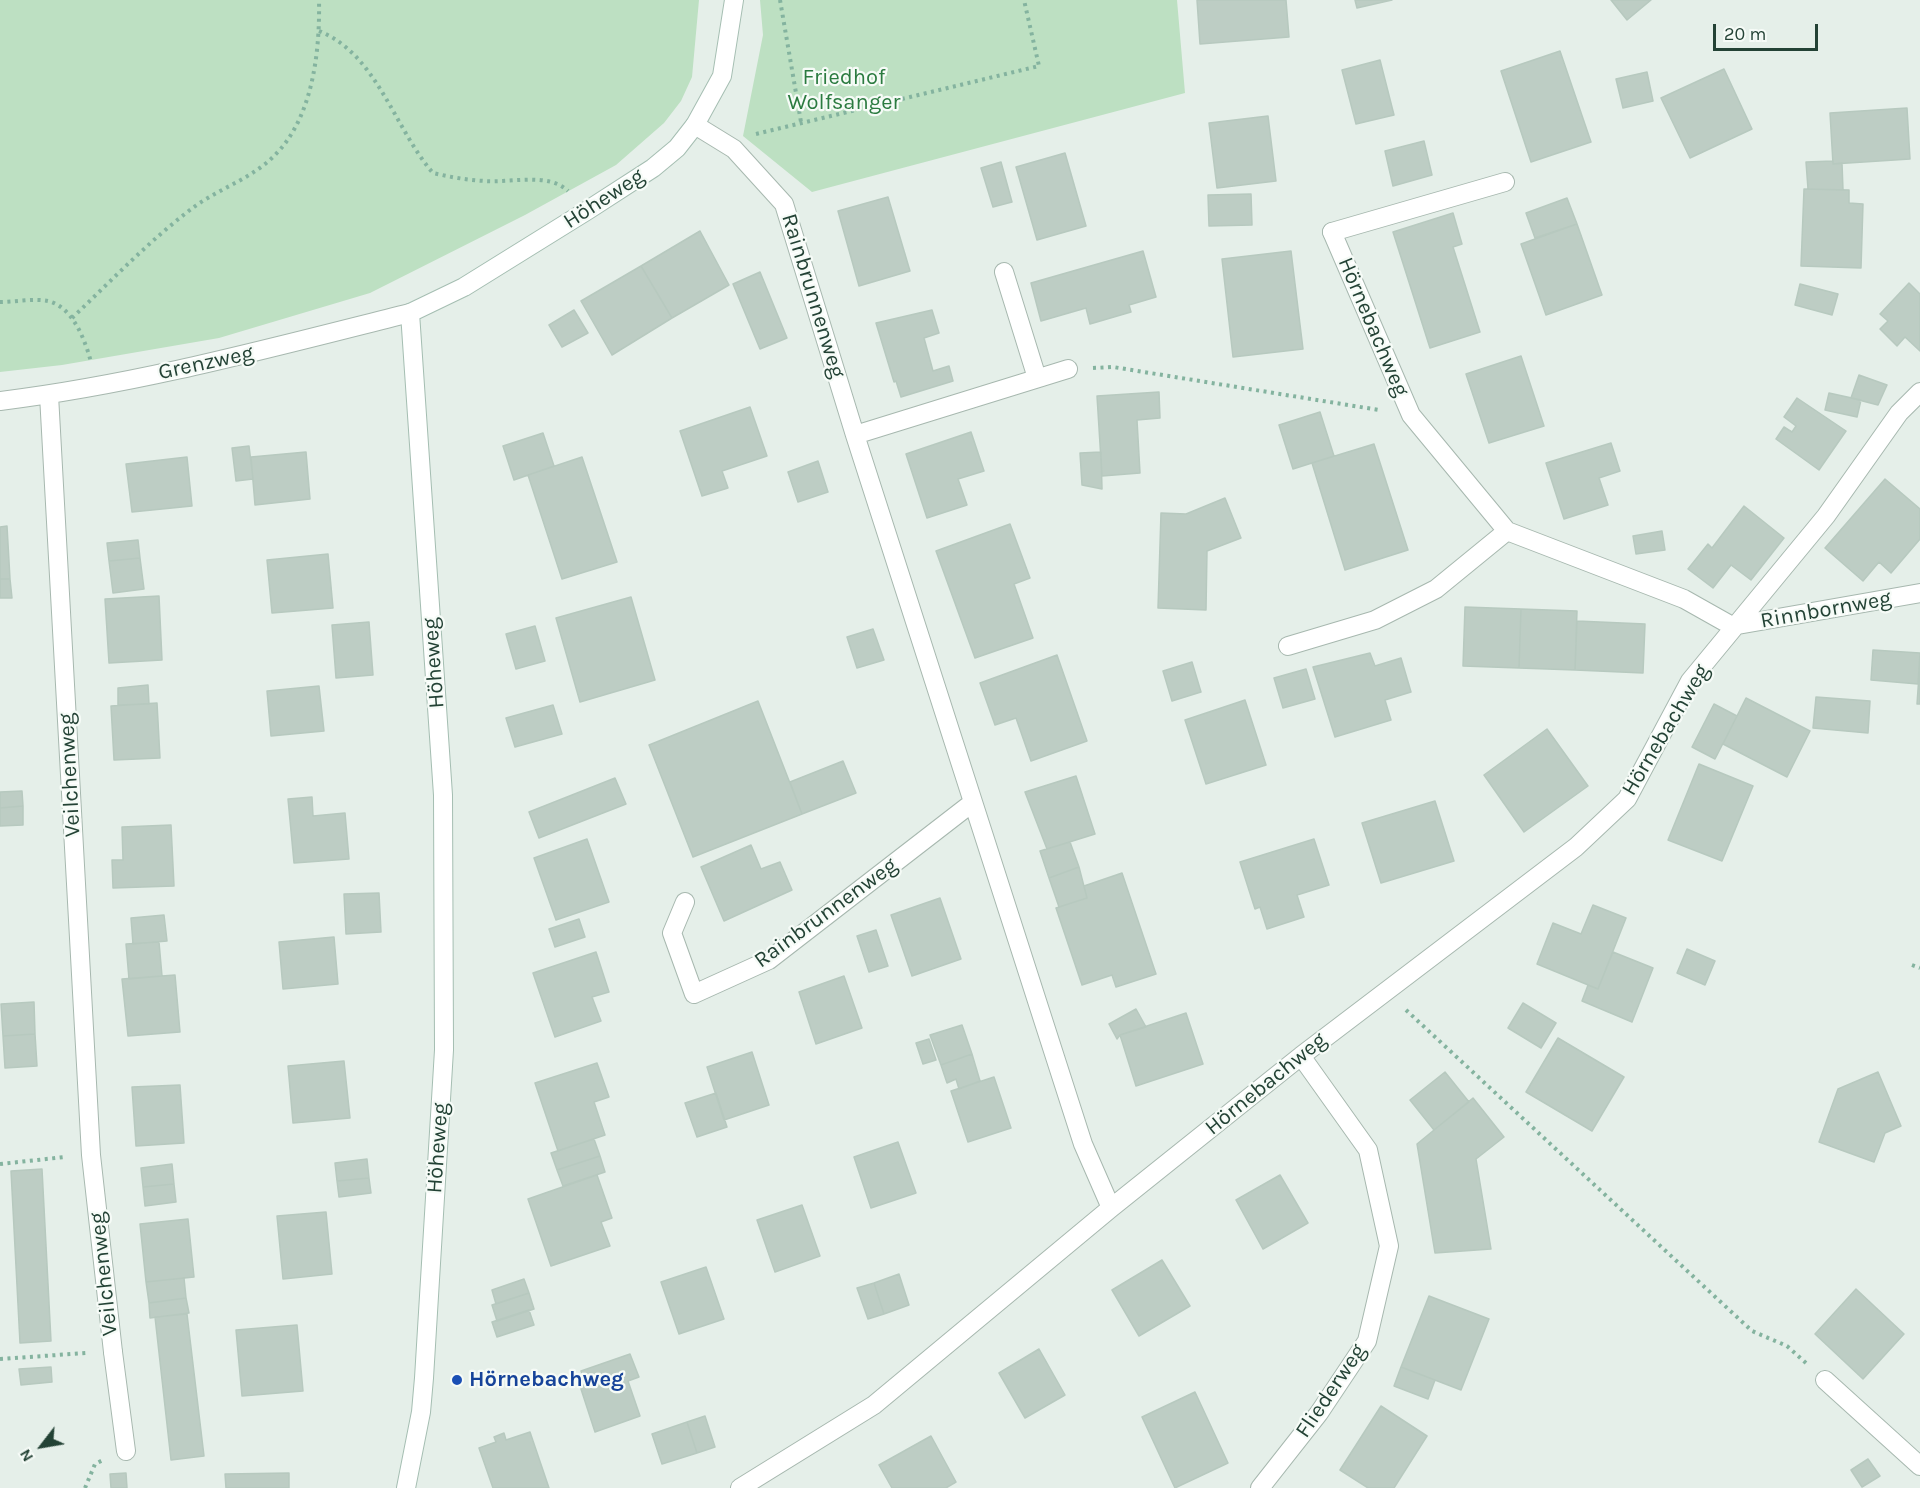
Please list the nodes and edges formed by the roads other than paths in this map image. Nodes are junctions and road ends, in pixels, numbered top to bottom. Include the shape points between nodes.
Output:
1 (734, 0) edge
2 (695, 125) junction
3 (1505, 182) dead end
4 (1004, 272) dead end
5 (410, 313) junction
6 (1068, 369) road end
7 (1037, 378) junction
8 (1920, 392) edge
9 (49, 395) junction
10 (0, 401) edge
11 (855, 435) junction
12 (1507, 531) junction
13 (1920, 593) edge
14 (1732, 626) junction
15 (1288, 646) dead end
16 (972, 803) junction
17 (685, 902) dead end
18 (1301, 1056) junction
19 (1111, 1208) junction
20 (1825, 1380) dead end
21 (126, 1451) dead end
22 (1920, 1466) edge
23 (406, 1488) edge
24 (740, 1488) edge
25 (1260, 1488) edge

1 - 2 street, Höheweg via 722,76
2 - 5 street, Höheweg via 677,148 653,168 464,287
2 - 11 street, Rainbrunnenweg via 734,149 784,204
3 - 12 street, Hörnebachweg via 1332,232 1411,415
4 - 7 street
5 - 9 street, Grenzweg via 227,360
5 - 23 street, Höheweg via 443,795 444,1050 424,1378
6 - 7 street
7 - 11 street
8 - 14 street, Hörnebachweg via 1899,413 1826,516
9 - 10 street, Grenzweg
9 - 21 street, Veilchenweg via 91,1155
11 - 16 street, Rainbrunnenweg
12 - 14 street, Hörnebachweg via 1684,599
12 - 15 street via 1436,589 1375,620
13 - 14 street, Rinnbornweg
14 - 18 street, Hörnebachweg via 1690,681 1627,799 1576,847
16 - 17 street, Rainbrunnenweg via 769,960 694,994 672,933
16 - 19 street, Rainbrunnenweg via 1083,1144
18 - 19 street, Hörnebachweg
18 - 25 street, Fliederweg via 1368,1150 1389,1246 1367,1341 1319,1413
19 - 24 street, Hörnebachweg via 874,1405
20 - 22 street

